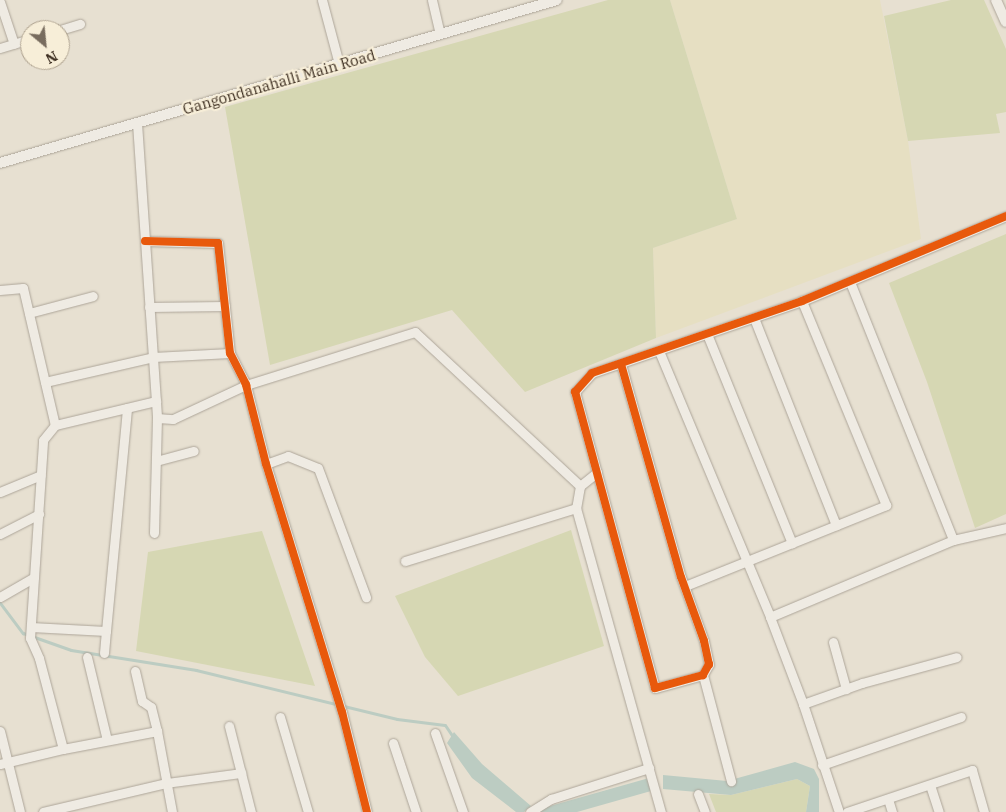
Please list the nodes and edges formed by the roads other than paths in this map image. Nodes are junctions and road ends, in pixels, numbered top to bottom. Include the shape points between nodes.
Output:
1 (322, 0) edge
2 (432, 0) edge
3 (557, 0) edge
4 (996, 0) edge
5 (0, 2) edge
6 (1006, 22) edge
7 (80, 24) dead end
8 (70, 27) edge
9 (440, 34) junction
10 (20, 42) edge
11 (14, 44) junction
12 (0, 48) edge
13 (339, 64) junction
14 (137, 123) junction
15 (0, 163) edge
16 (1006, 216) edge
17 (145, 242) junction
18 (850, 282) junction
19 (0, 290) edge
20 (93, 296) dead end
21 (802, 301) junction
22 (225, 306) junction
23 (149, 307) junction
24 (29, 313) junction
25 (754, 318) junction
26 (707, 334) junction
27 (659, 351) junction
28 (230, 353) junction
29 (153, 357) junction
30 (621, 364) junction
31 (45, 382) junction
32 (246, 385) junction
33 (156, 402) junction
34 (127, 408) junction
35 (157, 418) junction
36 (55, 425) junction
37 (194, 451) dead end
38 (156, 460) junction
39 (266, 464) junction
40 (597, 472) junction
41 (41, 475) junction
42 (580, 486) junction
43 (0, 492) edge
44 (576, 508) junction
45 (39, 514) junction
46 (836, 525) junction
47 (1006, 528) edge
48 (0, 534) edge
49 (154, 534) dead end
50 (954, 540) junction
51 (792, 543) junction
52 (404, 562) dead end
53 (745, 562) junction
54 (34, 578) junction
55 (685, 586) junction
56 (0, 597) edge
57 (366, 597) dead end
58 (770, 617) junction
59 (31, 627) junction
60 (106, 631) junction
61 (833, 642) dead end
62 (104, 653) dead end
63 (87, 657) dead end
64 (957, 657) dead end
65 (135, 671) dead end
66 (703, 675) junction
67 (846, 689) junction
68 (803, 704) junction
69 (961, 716) dead end
70 (280, 717) dead end
71 (229, 726) dead end
72 (0, 731) edge
73 (158, 731) junction
74 (435, 733) dead end
75 (107, 740) junction
76 (393, 743) dead end
77 (63, 749) junction
78 (4, 763) edge
79 (822, 766) junction
80 (649, 768) junction
81 (241, 773) junction
82 (732, 781) dead end
83 (166, 783) junction
84 (930, 785) junction
85 (698, 794) dead end
86 (888, 799) junction
87 (68, 809) edge
88 (20, 812) edge
89 (43, 812) edge
90 (172, 812) edge
91 (252, 812) edge
92 (308, 812) edge
93 (367, 812) edge
94 (416, 812) edge
95 (463, 812) edge
96 (530, 812) edge
97 (661, 812) edge
98 (705, 812) edge
99 (839, 812) edge
100 (847, 812) edge
101 (892, 812) edge
102 (939, 812) edge
103 (984, 812) edge

1 - 13 street
2 - 9 street
3 - 9 street, Gangondanahalli Main Road
4 - 6 street
5 - 11 street
7 - 8 street
9 - 13 street, Gangondanahalli Main Road
10 - 11 street
11 - 12 street
13 - 14 street, Gangondanahalli Main Road
14 - 15 street, Gangondanahalli Main Road
14 - 17 street
16 - 18 street
17 - 22 street via 218,243
17 - 23 street
18 - 21 street
18 - 50 street
19 - 24 street via 23,288
20 - 24 street
21 - 25 street
21 - 46 street via 886,505
22 - 23 street
22 - 28 street
23 - 29 street
24 - 31 street
25 - 26 street
25 - 46 street
26 - 27 street
26 - 51 street
27 - 30 street
27 - 53 street
28 - 29 street
28 - 32 street
29 - 31 street
29 - 33 street
30 - 40 street via 592,373 575,392
30 - 55 street
31 - 36 street
32 - 35 street via 173,419
32 - 39 street
32 - 42 street via 415,332
33 - 34 street
33 - 35 street
34 - 36 street
34 - 60 street
35 - 38 street
36 - 41 street via 43,440
37 - 38 street
38 - 49 street
39 - 57 street via 288,456 318,468
39 - 93 street via 339,701
40 - 42 street
40 - 66 street via 655,688
41 - 43 street
41 - 45 street
42 - 44 street
44 - 52 street
44 - 80 street
45 - 48 street
45 - 54 street
46 - 51 street
47 - 50 street
50 - 58 street
51 - 53 street
53 - 55 street
53 - 58 street
54 - 56 street
54 - 59 street
55 - 66 street via 709,664
58 - 68 street
59 - 60 street
59 - 77 street via 30,638 39,658
60 - 62 street
61 - 67 street
63 - 75 street
64 - 67 street
65 - 73 street via 142,701 151,707
66 - 82 street
67 - 68 street
68 - 79 street
69 - 79 street
70 - 92 street
71 - 81 street
72 - 78 street
73 - 75 street
73 - 83 street
74 - 95 street
75 - 77 street
76 - 94 street
77 - 78 street
78 - 88 street
79 - 99 street
80 - 96 street via 552,799
80 - 97 street
81 - 83 street
81 - 91 street
83 - 87 street
83 - 90 street
84 - 86 street
84 - 102 street
84 - 103 street via 972,770
85 - 98 street
86 - 100 street
86 - 101 street
87 - 89 street

